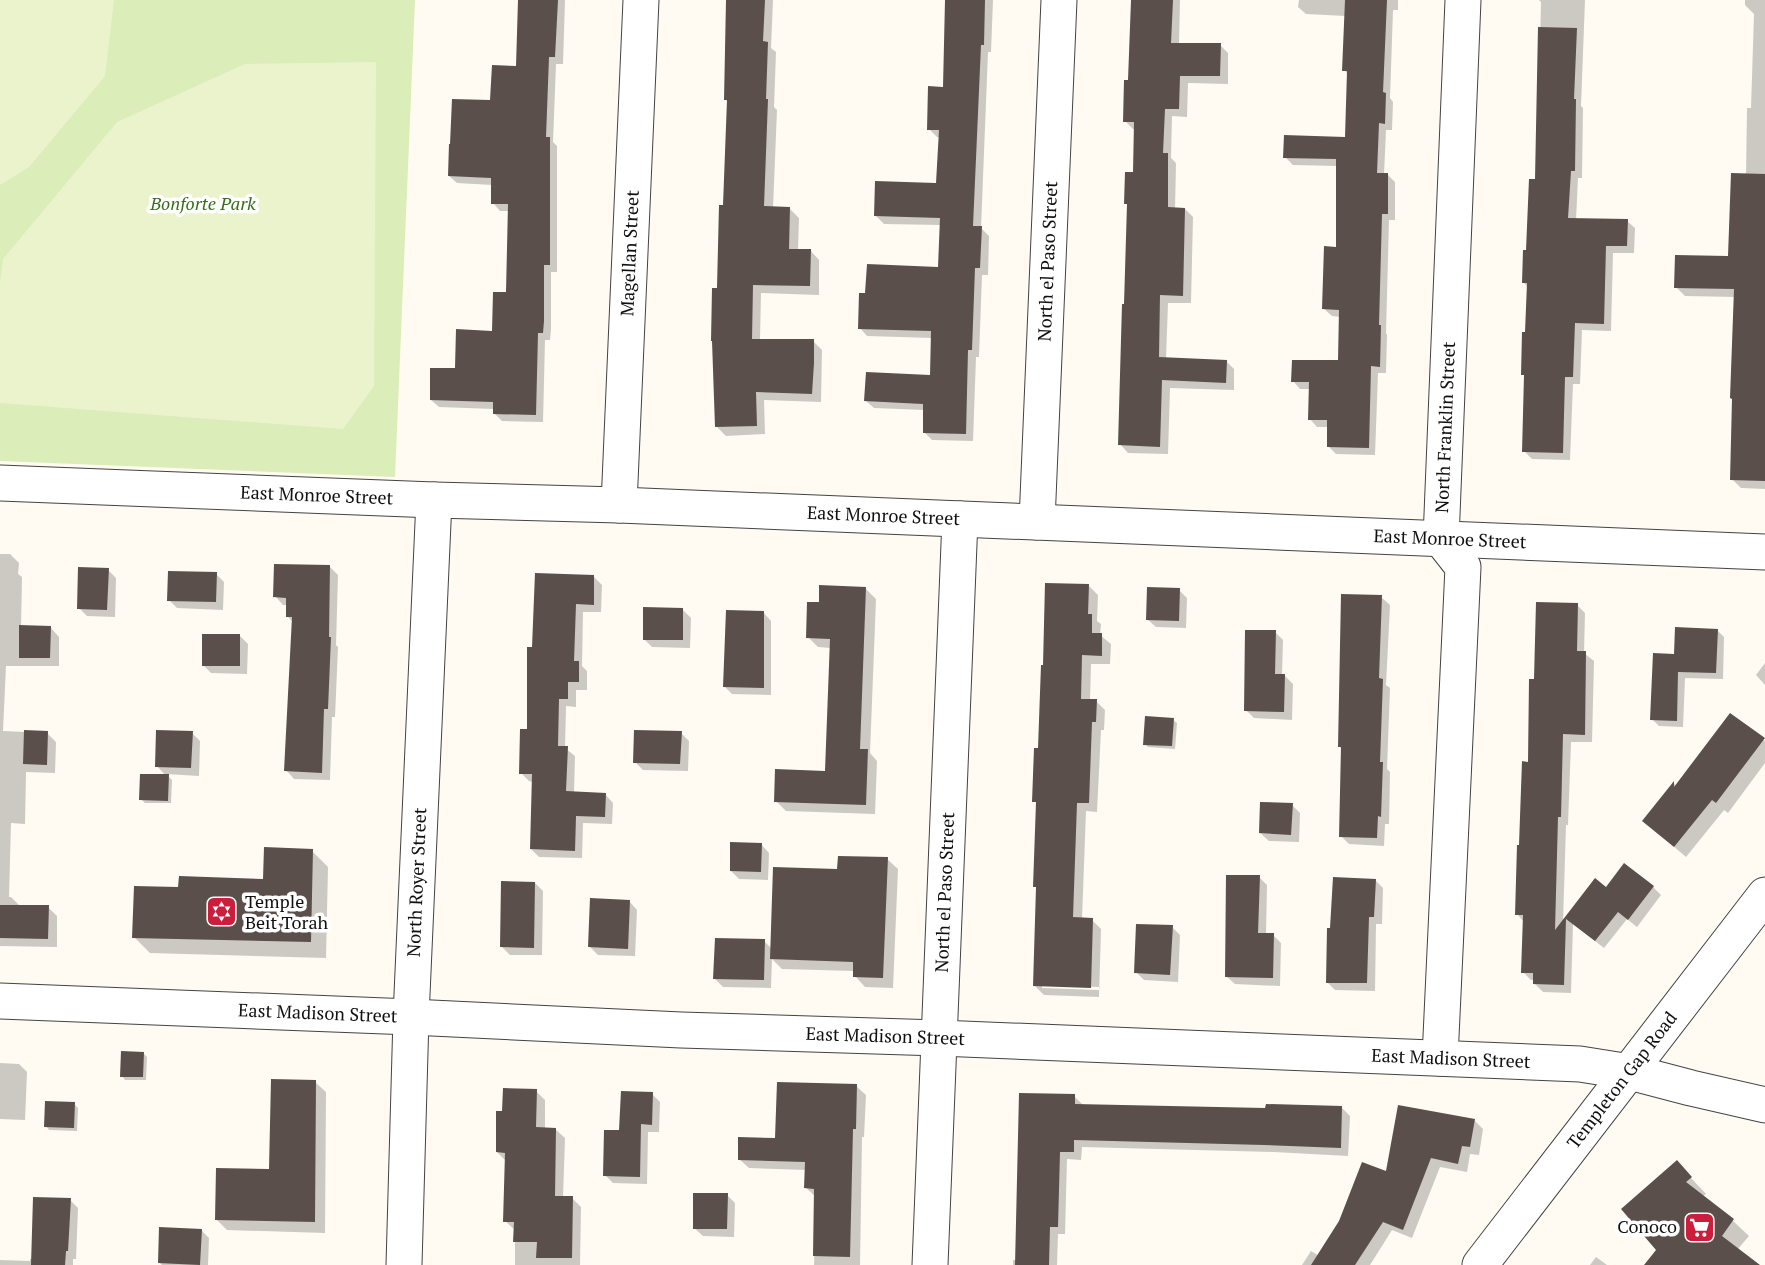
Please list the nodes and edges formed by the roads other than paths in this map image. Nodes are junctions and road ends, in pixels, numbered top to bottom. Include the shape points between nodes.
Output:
1 (641, 0) edge
2 (1059, 0) edge
3 (1463, 0) edge
4 (0, 483) edge
5 (434, 500) junction
6 (619, 505) junction
7 (960, 519) junction
8 (1037, 522) junction
9 (1441, 539) junction
10 (1765, 552) edge
11 (1765, 895) edge
12 (0, 1001) edge
13 (411, 1017) junction
14 (939, 1038) junction
15 (1440, 1058) junction
16 (1630, 1072) junction
17 (1765, 1105) edge
18 (404, 1265) edge
19 (930, 1265) edge
20 (1480, 1265) edge

1 - 6 street, Magellan Street
2 - 8 street, North el Paso Street
3 - 9 street, North Franklin Street
4 - 5 street, East Monroe Street
5 - 6 street, East Monroe Street
5 - 13 street, North Royer Street
6 - 7 street, East Monroe Street
7 - 8 street, East Monroe Street
7 - 14 street, North el Paso Street
8 - 9 street, East Monroe Street
9 - 10 street, East Monroe Street
9 - 15 street, North Franklin Street via 1463,567
11 - 16 street, Templeton Gap Road
12 - 13 street, East Madison Street
13 - 14 street, East Madison Street
13 - 18 street, North Royer Street
14 - 15 street, East Madison Street
14 - 19 street, North el Paso Street
15 - 16 street, East Madison Street via 1580,1064
16 - 17 street, East Madison Street
16 - 20 street, Templeton Gap Road

